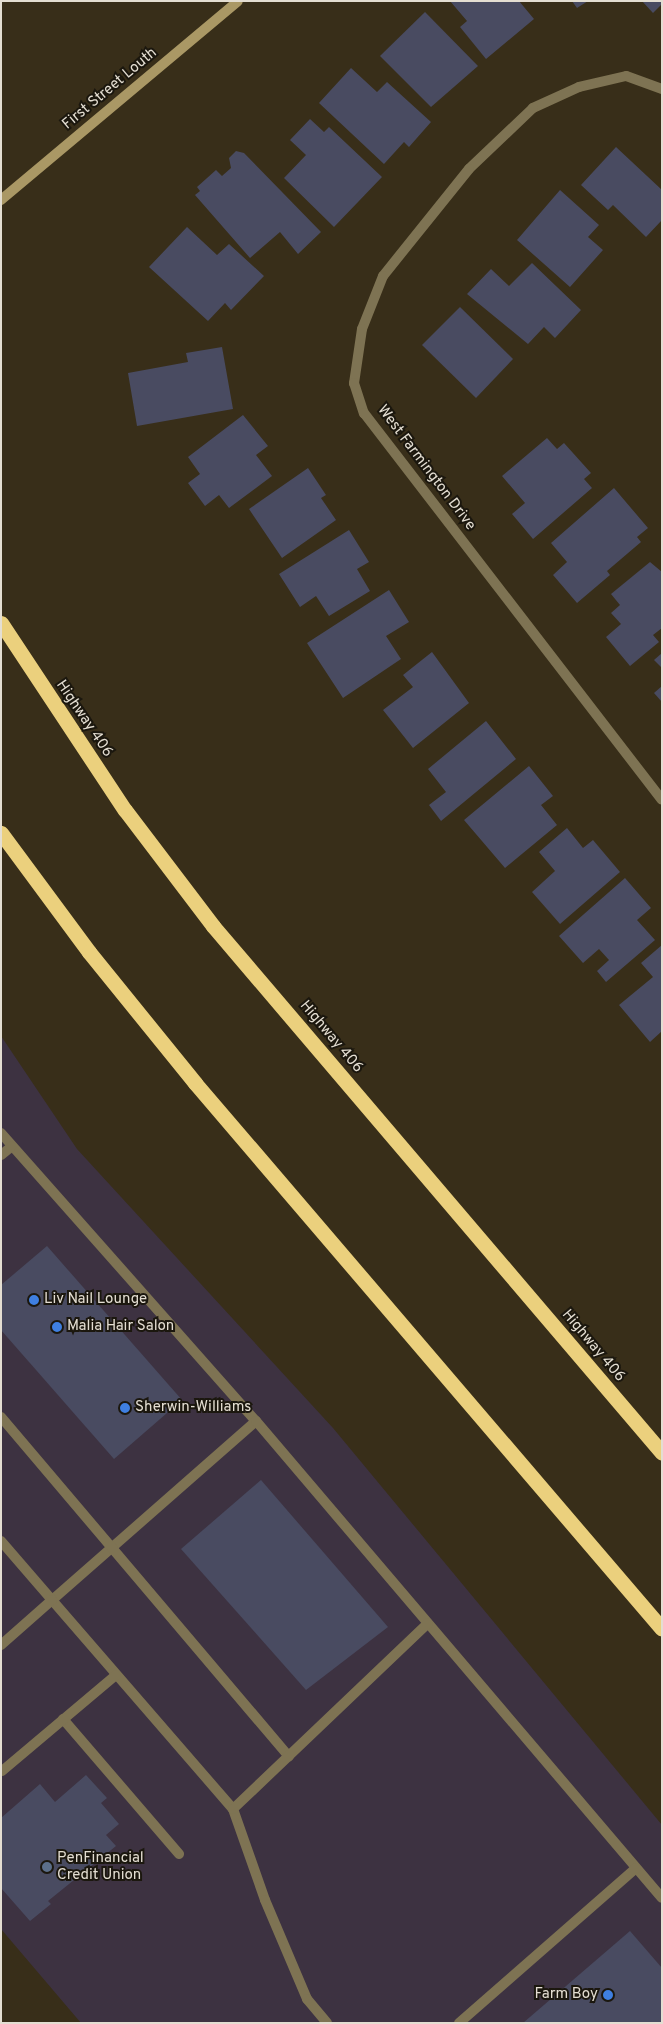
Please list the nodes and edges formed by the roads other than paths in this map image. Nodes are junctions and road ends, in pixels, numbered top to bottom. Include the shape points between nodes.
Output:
1 (238, 1) edge
2 (662, 89) edge
3 (1, 200) edge
4 (1, 623) edge
5 (662, 800) edge
6 (1, 833) edge
7 (1, 1132) edge
8 (11, 1147) junction
9 (1, 1155) edge
10 (1, 1417) edge
11 (256, 1421) junction
12 (662, 1453) edge
13 (1, 1541) edge
14 (112, 1547) junction
15 (52, 1600) junction
16 (428, 1623) junction
17 (662, 1629) edge
18 (1, 1645) edge
19 (116, 1675) junction
20 (63, 1719) junction
21 (289, 1756) junction
22 (2, 1771) edge
23 (233, 1809) junction
24 (179, 1854) dead end
25 (636, 1868) junction
26 (662, 1898) edge
27 (327, 2023) edge
28 (459, 2023) edge

1 - 3 street, First Street Louth
2 - 5 street, West Farmington Drive via 626,76 579,87 533,108 469,169 383,276 362,329 354,383 364,413
4 - 12 highway, Highway 406 via 125,810 213,926
6 - 17 highway via 89,952 195,1083
7 - 8 street
8 - 9 street
8 - 11 street
10 - 14 street
11 - 14 street
11 - 16 street
13 - 15 street
14 - 15 street
14 - 21 street
15 - 18 street
15 - 19 street
16 - 21 street
16 - 25 street
19 - 20 street
19 - 23 street
20 - 22 street
20 - 24 street
21 - 23 street
23 - 27 street via 265,1900 307,1999
25 - 26 street
25 - 28 street

